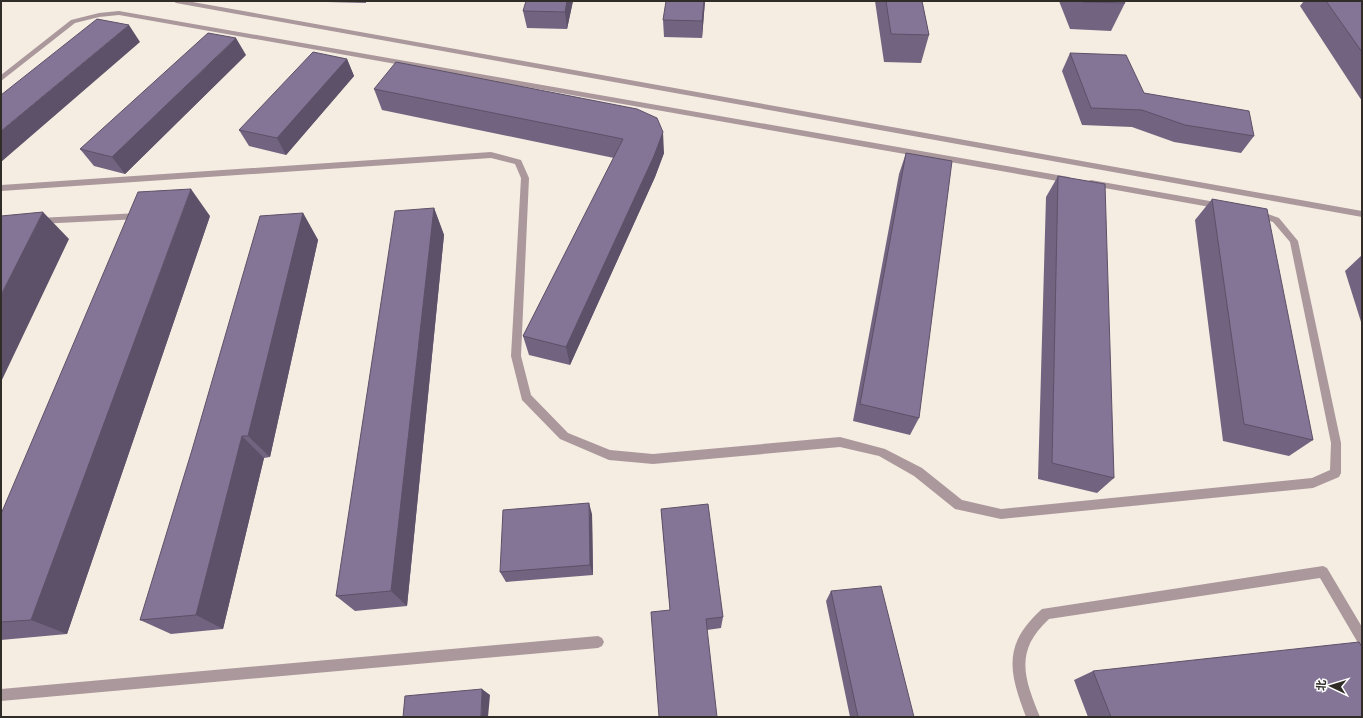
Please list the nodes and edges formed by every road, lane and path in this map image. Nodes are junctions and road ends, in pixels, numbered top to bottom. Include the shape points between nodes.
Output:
1 (176, 1) edge
2 (1, 78) edge
3 (1, 188) edge
4 (1227, 207) edge
5 (1251, 211) edge
6 (1362, 214) edge
7 (32, 222) edge
8 (138, 224) edge
9 (1362, 639) edge
10 (598, 642) dead end
11 (1, 694) edge
12 (1033, 717) edge

1 - 6 street
2 - 4 street via 72,21 120,13
3 - 5 street via 491,155 518,162 525,178 516,356 526,397 564,436 609,454 653,459 840,442 881,452 918,472 959,505 1001,514 1313,483 1334,473 1336,442 1294,241 1276,220
7 - 8 street via 141,216
9 - 12 street via 1323,572 1046,613 1027,633 1019,661 1019,676
10 - 11 street

